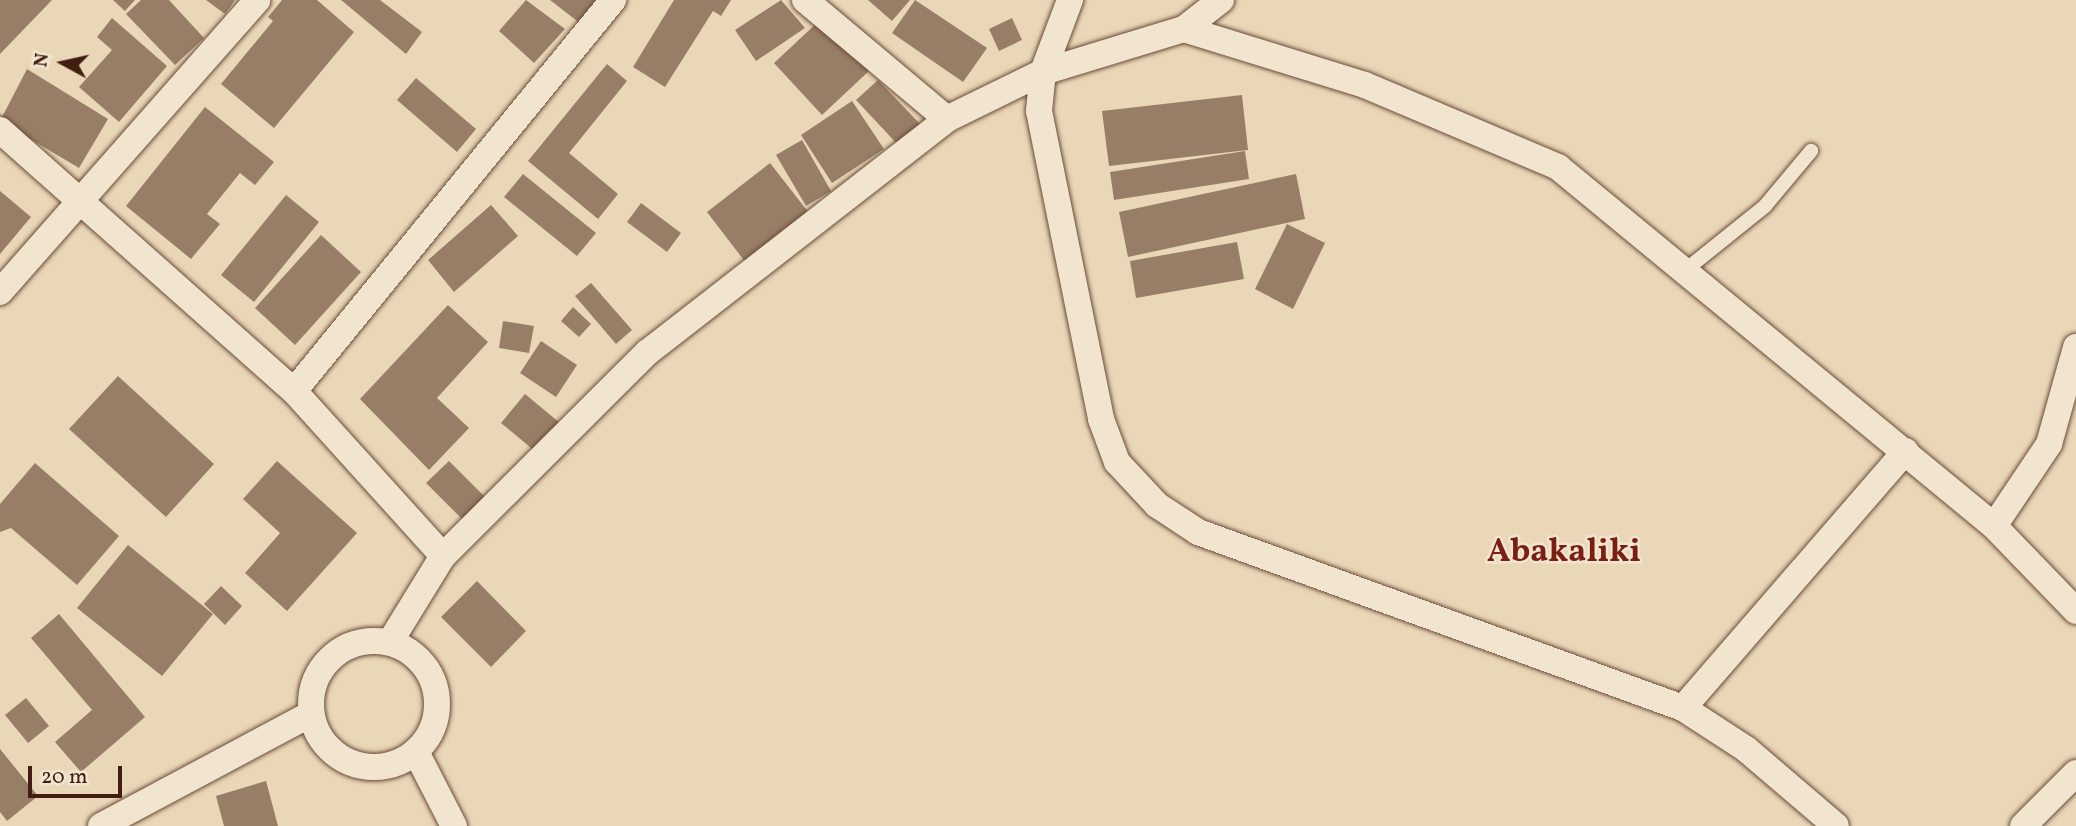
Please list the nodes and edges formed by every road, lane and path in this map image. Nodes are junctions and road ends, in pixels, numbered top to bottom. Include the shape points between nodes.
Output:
1 (257, 0) edge
2 (613, 0) edge
3 (805, 0) edge
4 (1070, 0) edge
5 (1221, 0) edge
6 (1184, 29) junction
7 (1043, 72) junction
8 (947, 118) junction
9 (0, 130) edge
10 (1811, 151) dead end
11 (79, 200) junction
12 (1688, 268) junction
13 (0, 292) edge
14 (2076, 347) edge
15 (294, 391) junction
16 (1906, 451) junction
17 (1994, 526) junction
18 (443, 556) junction
19 (2076, 611) edge
20 (390, 642) junction
21 (1683, 708) junction
22 (311, 714) junction
23 (416, 752) junction
24 (2076, 773) edge
25 (101, 826) edge
26 (454, 826) edge
27 (1836, 826) edge
28 (2023, 826) edge

1 - 11 street
2 - 15 street
3 - 8 street
4 - 7 street
5 - 6 street
6 - 7 street
6 - 12 street via 1365,85 1558,167
7 - 8 street
7 - 21 street via 1039,111 1101,419 1117,463 1157,505 1198,532
8 - 18 street via 648,352
9 - 11 street
10 - 12 lane via 1765,206
11 - 13 street
11 - 15 street
12 - 16 street
14 - 17 street via 2049,444
15 - 18 street
16 - 17 street
16 - 21 street
17 - 19 street
18 - 20 street
20 - 22 street via 345,646 327,659 315,678
20 - 23 street via 415,654 434,684 433,728
21 - 27 street via 1745,749
22 - 23 street via 332,752 354,764 375,768
22 - 25 street
23 - 26 street
24 - 28 street

